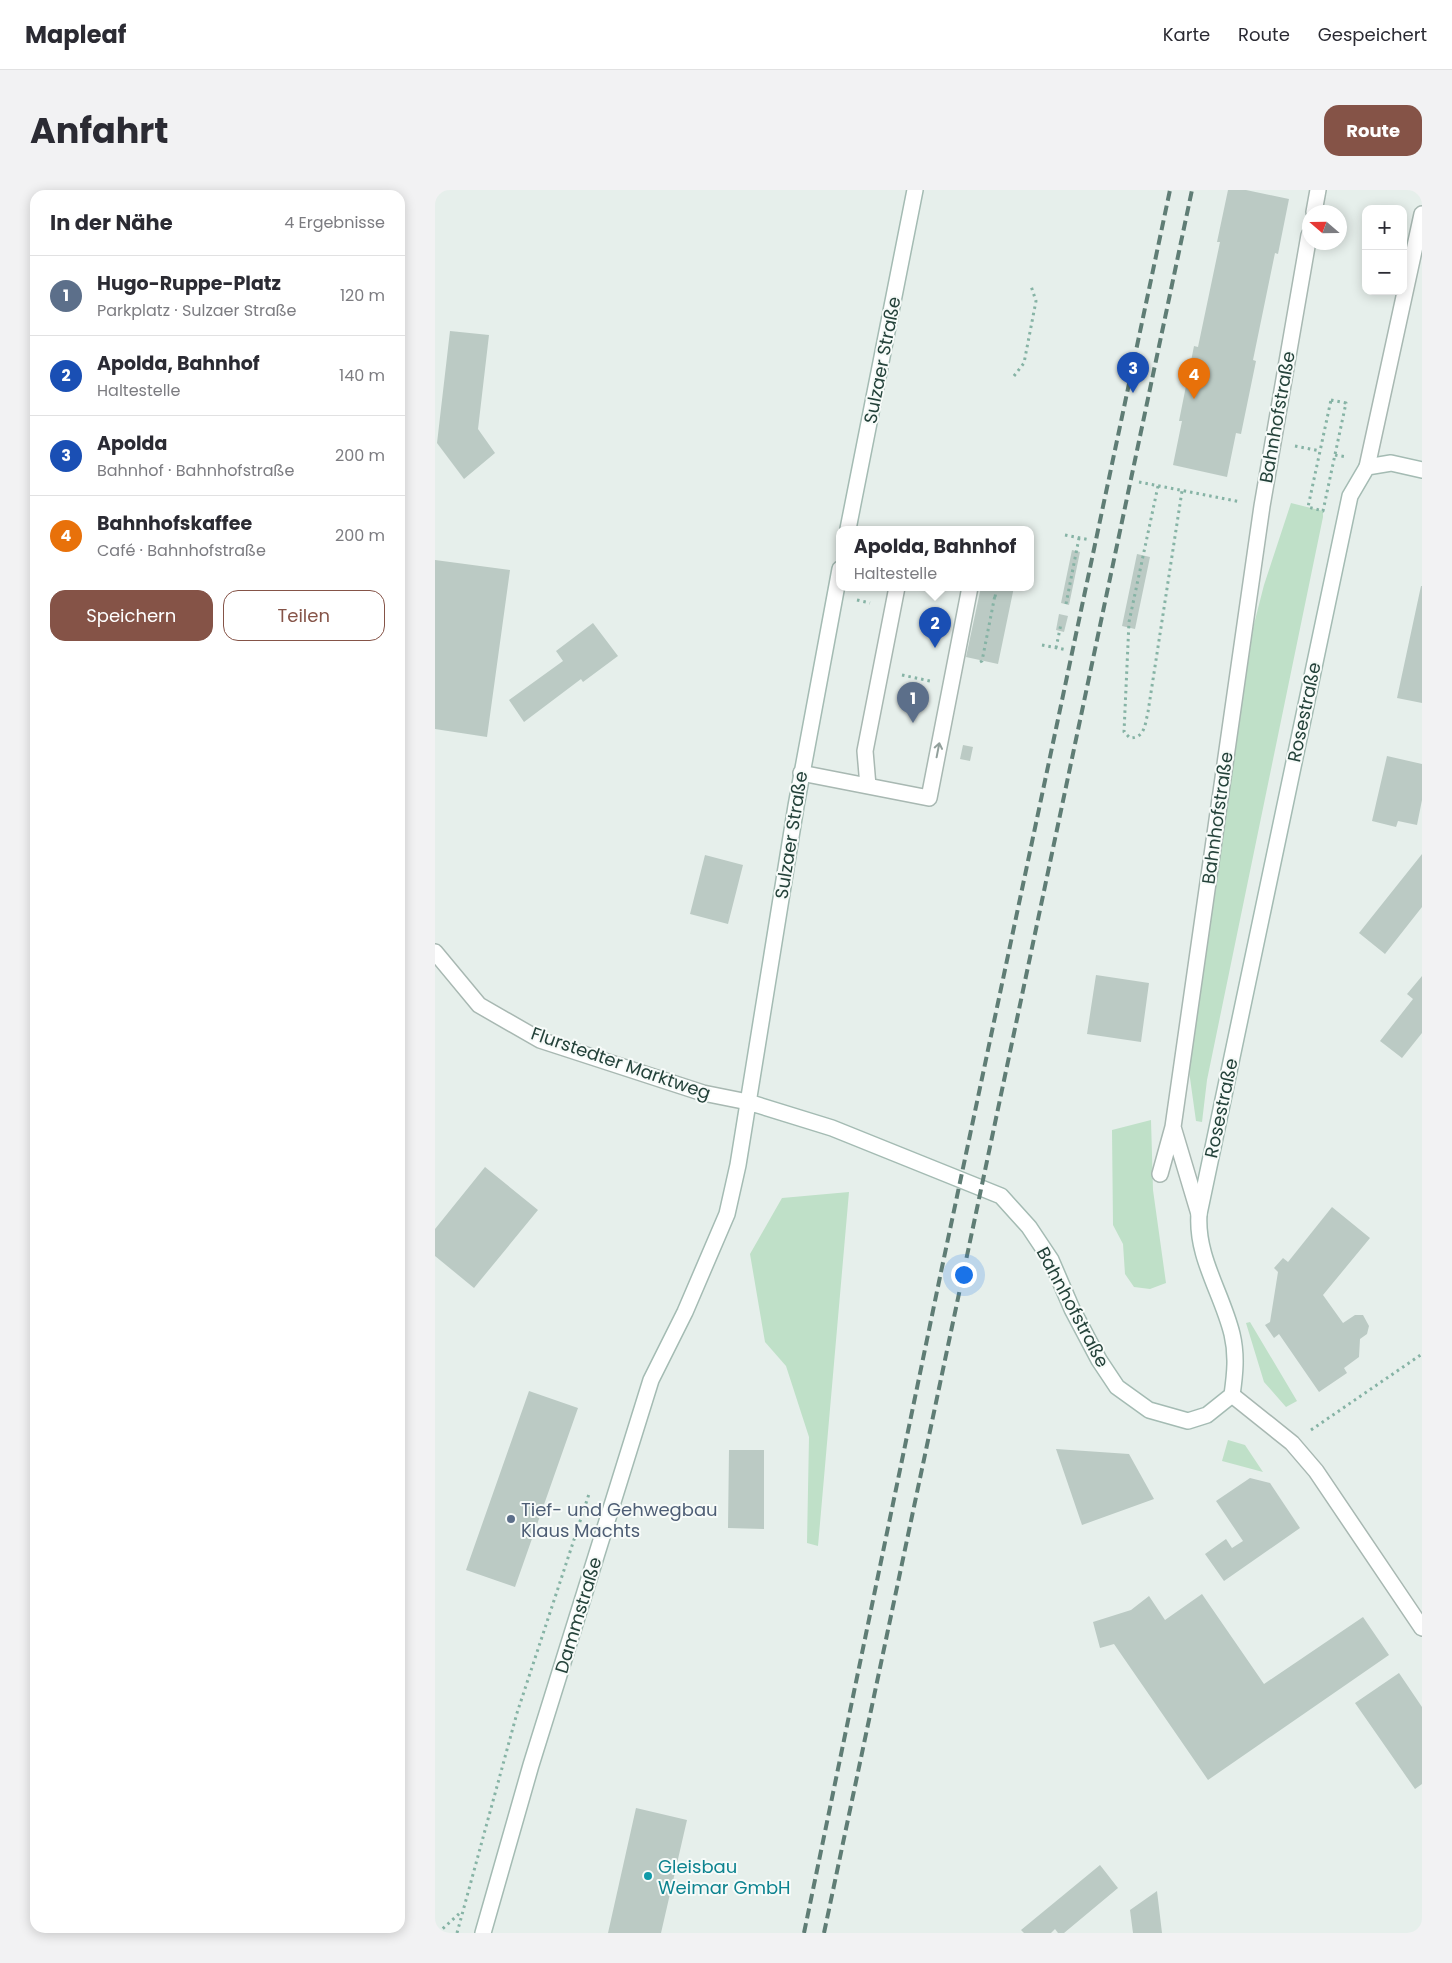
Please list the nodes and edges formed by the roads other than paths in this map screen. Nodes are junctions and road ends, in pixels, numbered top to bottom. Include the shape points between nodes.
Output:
1 (915, 190) edge
2 (1318, 190) edge
3 (1315, 205) edge
4 (1422, 214) edge
5 (1306, 250) edge
6 (1367, 467) junction
7 (1422, 470) edge
8 (849, 526) edge
9 (836, 591) edge
10 (896, 591) edge
11 (969, 591) edge
12 (801, 773) junction
13 (868, 786) junction
14 (435, 952) edge
15 (748, 1102) junction
16 (1173, 1127) junction
17 (1160, 1174) dead end
18 (1199, 1214) junction
19 (1232, 1395) junction
20 (1422, 1628) edge
21 (483, 1933) edge

1 - 8 main road, Sulzaer Straße
2 - 3 main road
4 - 6 main road, Rosestraße
5 - 16 main road, Bahnhofstraße via 1262,506
6 - 7 main road via 1391,464
6 - 18 main road, Rosestraße via 1350,496
9 - 12 main road, Sulzaer Straße
10 - 13 main road via 865,751
13 -> 11 main road via 929,798
12 - 13 main road
12 - 15 main road, Sulzaer Straße
14 - 15 main road, Flurstedter Marktweg via 479,1005 540,1040 703,1093
15 - 19 main road, Bahnhofstraße via 839,1131 1001,1196 1029,1227 1051,1260 1072,1309 1103,1367 1117,1387 1149,1410 1188,1421 1207,1415
15 - 21 main road, Dammstraße via 727,1214 685,1312 651,1380 531,1765
16 - 17 main road
16 - 18 main road, Bahnhofstraße
18 - 19 main road, Bahnhofstraße via 1204,1259 1232,1333 1236,1364
19 - 20 main road via 1292,1443 1317,1471

